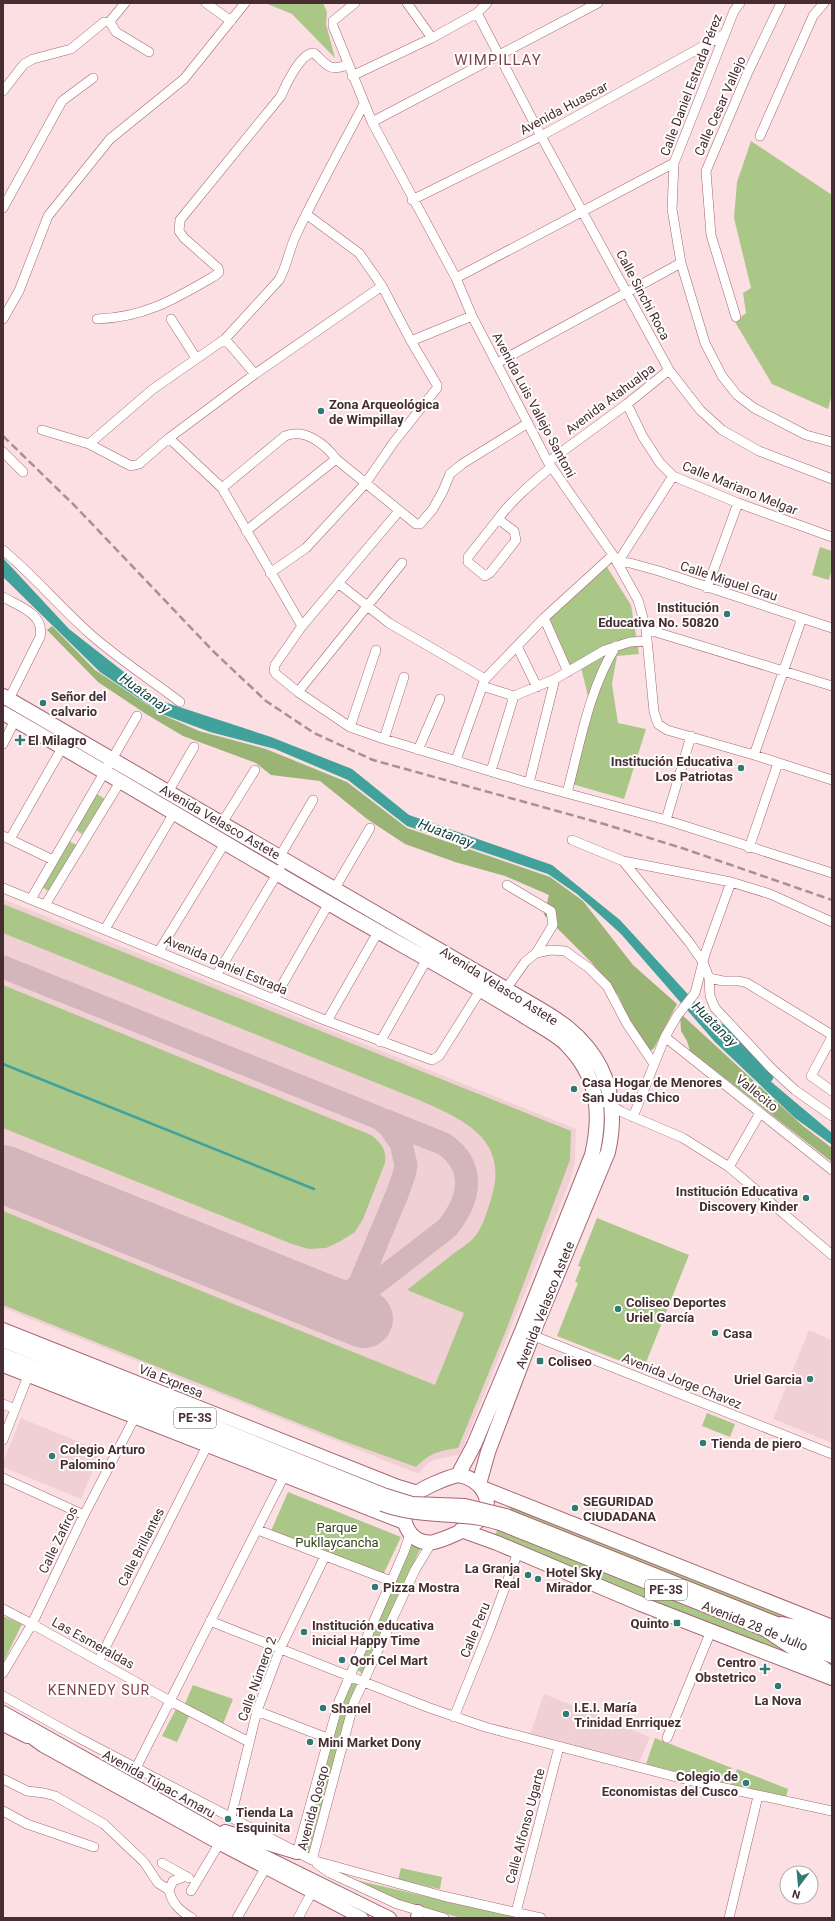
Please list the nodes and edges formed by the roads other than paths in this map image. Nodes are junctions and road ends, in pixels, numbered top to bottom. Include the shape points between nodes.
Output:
1 (125, 3) edge
2 (206, 3) edge
3 (245, 3) edge
4 (355, 3) edge
5 (407, 3) edge
6 (487, 3) edge
7 (598, 3) edge
8 (740, 3) edge
9 (781, 3) edge
10 (824, 3) edge
11 (477, 13) junction
12 (231, 20) junction
13 (104, 22) dead end
14 (725, 34) junction
15 (432, 38) junction
16 (149, 52) dead end
17 (500, 55) junction
18 (347, 65) junction
19 (352, 76) junction
20 (93, 78) dead end
21 (3, 91) edge
22 (364, 104) junction
23 (372, 122) junction
24 (541, 136) junction
25 (760, 136) dead end
26 (674, 163) junction
27 (412, 200) junction
28 (3, 208) edge
29 (583, 211) junction
30 (306, 214) junction
31 (681, 263) junction
32 (456, 278) junction
33 (382, 286) junction
34 (626, 294) junction
35 (472, 316) junction
36 (736, 317) dead end
37 (3, 319) edge
38 (97, 319) dead end
39 (171, 319) dead end
40 (226, 339) junction
41 (410, 341) junction
42 (196, 358) junction
43 (497, 363) junction
44 (669, 370) junction
45 (255, 374) junction
46 (627, 404) junction
47 (528, 423) junction
48 (42, 430) dead end
49 (169, 438) junction
50 (832, 442) edge
51 (89, 444) junction
52 (3, 452) edge
53 (336, 459) junction
54 (549, 465) junction
55 (23, 472) dead end
56 (674, 476) junction
57 (832, 479) edge
58 (365, 484) junction
59 (222, 488) junction
60 (738, 503) junction
61 (398, 511) junction
62 (498, 519) junction
63 (246, 531) junction
64 (832, 536) edge
65 (3, 550) edge
66 (615, 558) junction
67 (402, 563) dead end
68 (270, 573) junction
69 (338, 584) junction
70 (707, 588) junction
71 (3, 597) edge
72 (368, 606) junction
73 (544, 618) junction
74 (802, 618) junction
75 (302, 626) junction
76 (832, 628) edge
77 (646, 629) junction
78 (647, 641) junction
79 (517, 646) junction
80 (616, 646) junction
81 (376, 650) dead end
82 (784, 671) junction
83 (568, 672) junction
84 (404, 677) dead end
85 (555, 679) junction
86 (483, 682) junction
87 (832, 686) edge
88 (537, 687) junction
89 (298, 692) junction
90 (514, 696) junction
91 (6, 698) edge
92 (440, 699) dead end
93 (180, 702) dead end
94 (137, 716) dead end
95 (9, 717) edge
96 (350, 727) junction
97 (691, 736) junction
98 (384, 739) junction
99 (3, 744) edge
100 (194, 747) dead end
101 (62, 748) junction
102 (418, 750) junction
103 (754, 755) junction
104 (112, 759) junction
105 (456, 760) junction
106 (778, 763) junction
107 (255, 770) dead end
108 (491, 771) junction
109 (104, 772) junction
110 (832, 780) edge
111 (120, 782) junction
112 (529, 783) junction
113 (168, 792) junction
114 (567, 794) junction
115 (313, 800) dead end
116 (174, 813) junction
117 (666, 820) junction
118 (222, 823) junction
119 (370, 828) dead end
120 (7, 837) edge
121 (572, 840) dead end
122 (225, 843) junction
123 (749, 848) junction
124 (283, 858) junction
125 (53, 860) junction
126 (624, 861) junction
127 (832, 872) edge
128 (278, 874) junction
129 (731, 882) junction
130 (507, 885) dead end
131 (3, 888) edge
132 (335, 888) junction
133 (31, 900) junction
134 (329, 903) junction
135 (45, 905) junction
136 (832, 922) edge
137 (105, 929) junction
138 (378, 932) junction
139 (159, 951) junction
140 (536, 953) junction
141 (427, 959) junction
142 (703, 962) junction
143 (216, 976) junction
144 (710, 978) junction
145 (485, 984) junction
146 (506, 989) junction
147 (274, 999) junction
148 (327, 1021) junction
149 (832, 1036) edge
150 (665, 1037) junction
151 (380, 1042) junction
152 (654, 1064) junction
153 (832, 1091) edge
154 (597, 1102) junction
155 (612, 1106) junction
156 (760, 1113) junction
157 (832, 1116) edge
158 (633, 1117) junction
159 (729, 1167) junction
160 (832, 1170) edge
161 (832, 1255) edge
162 (3, 1329) edge
163 (527, 1333) junction
164 (3, 1341) edge
165 (3, 1354) edge
166 (3, 1366) edge
167 (28, 1376) junction
168 (3, 1404) edge
169 (15, 1409) junction
170 (135, 1417) junction
171 (3, 1440) edge
172 (207, 1446) junction
173 (832, 1454) edge
174 (458, 1475) junction
175 (284, 1476) junction
176 (3, 1478) edge
177 (481, 1486) junction
178 (418, 1492) junction
179 (384, 1500) junction
180 (84, 1515) junction
181 (503, 1519) junction
182 (407, 1528) junction
183 (258, 1530) junction
184 (461, 1530) junction
185 (432, 1542) junction
186 (518, 1552) junction
187 (325, 1556) junction
188 (391, 1581) junction
189 (3, 1609) edge
190 (210, 1621) junction
191 (32, 1624) junction
192 (782, 1624) junction
193 (832, 1627) edge
194 (765, 1630) junction
195 (711, 1631) junction
196 (832, 1635) edge
197 (832, 1645) edge
198 (280, 1649) junction
199 (832, 1657) edge
200 (99, 1660) junction
201 (3, 1673) edge
202 (832, 1674) edge
203 (349, 1676) junction
204 (832, 1678) edge
205 (362, 1681) junction
206 (3, 1696) edge
207 (170, 1701) junction
208 (3, 1705) edge
209 (257, 1711) junction
210 (3, 1712) edge
211 (454, 1716) junction
212 (3, 1718) edge
213 (3, 1725) edge
214 (327, 1738) junction
215 (667, 1738) dead end
216 (249, 1742) junction
217 (62, 1745) junction
218 (44, 1746) junction
219 (559, 1747) junction
220 (136, 1768) junction
221 (3, 1779) edge
222 (758, 1796) junction
223 (3, 1811) edge
224 (832, 1812) edge
225 (231, 1817) junction
226 (221, 1835) junction
227 (94, 1847) dead end
228 (297, 1853) junction
229 (312, 1860) junction
230 (162, 1863) dead end
231 (266, 1867) junction
232 (186, 1876) junction
233 (197, 1881) junction
234 (169, 1890) junction
235 (191, 1891) dead end
236 (312, 1892) junction
237 (516, 1912) junction
238 (418, 1915) edge
239 (359, 1917) edge
240 (192, 1918) edge
241 (237, 1918) edge
242 (298, 1918) edge
243 (390, 1918) edge
244 (444, 1918) edge
245 (541, 1918) edge
246 (730, 1918) edge

1 - 16 street via 111,20 113,28
2 - 12 street
3 - 12 street
4 - 18 street, Avenida Luis Vallejo Santoni via 333,21 332,26
5 - 15 street
6 - 11 street
7 - 17 street
8 - 14 street, Calle Daniel Estrada Pérez
9 - 36 street, Calle Cesar Vallejo via 748,72 706,171 712,235
10 - 25 street via 813,16
11 - 15 street
11 - 17 street, Calle Sinchi Roca
12 - 37 street via 184,79 110,138 48,216 19,291
13 - 21 street via 71,49 28,62
14 - 24 street, Avenida Huascar
14 - 26 street, Calle Daniel Estrada Pérez
15 - 19 street
17 - 23 street
17 - 24 street, Calle Sinchi Roca
18 - 19 street, Avenida Luis Vallejo Santoni
18 - 38 street via 336,69 330,68 314,53 306,56 288,79 281,96 180,220 179,231 184,238 218,268 219,272 149,311
19 - 22 street, Avenida Luis Vallejo Santoni
20 - 28 street via 62,101
22 - 23 street, Avenida Luis Vallejo Santoni
22 - 30 street
23 - 27 street, Avenida Luis Vallejo Santoni
24 - 27 street, Avenida Huascar
24 - 29 street, Calle Sinchi Roca
26 - 29 street
26 - 31 street, Calle Daniel Estrada Pérez via 672,209
27 - 32 street, Avenida Luis Vallejo Santoni
29 - 32 street
29 - 34 street, Calle Sinchi Roca
30 - 33 street via 359,253
30 - 40 street via 279,280
31 - 34 street
31 - 50 street, Calle Daniel Estrada Pérez via 705,344 722,376 737,395 754,408 806,435
32 - 35 street, Avenida Luis Vallejo Santoni
33 - 41 street
33 - 45 street
34 - 43 street
34 - 44 street, Calle Sinchi Roca
35 - 41 street
35 - 43 street, Avenida Luis Vallejo Santoni
39 - 42 street
40 - 42 street
40 - 45 street
41 - 58 street via 437,382 437,388
42 - 51 street via 153,389
43 - 47 street, Avenida Luis Vallejo Santoni
44 - 46 street, Avenida Atahualpa
44 - 57 street, Calle Sinchi Roca via 700,410 722,430 759,451
45 - 49 street
46 - 54 street, Avenida Atahualpa
46 - 56 street, Calle Mariano Melgar via 643,437 660,463
47 - 54 street, Avenida Luis Vallejo Santoni
47 - 61 street via 450,474 443,491 420,524 416,524
48 - 51 street
49 - 51 street via 139,464 131,466
49 - 59 street
52 - 55 street
53 - 58 street
53 - 59 street via 320,442 302,435 290,434
53 - 63 street
54 - 62 street, Avenida Atahualpa
54 - 66 street, Avenida Luis Vallejo Santoni
56 - 60 street, Calle Mariano Melgar
56 - 66 street
58 - 61 street
58 - 68 street via 306,548
59 - 63 street
60 - 64 street, Calle Mariano Melgar
60 - 70 street
61 - 69 street
62 - 62 street, Avenida Atahualpa via 514,532 516,540 485,576 467,560
63 - 68 street
65 - 93 street via 26,569 91,635
66 - 70 street, Calle Miguel Grau
66 - 73 street
66 - 77 street, Avenida Luis Vallejo Santoni via 638,600
67 - 72 street
68 - 75 street
69 - 72 street
69 - 75 street
70 - 74 street, Calle Miguel Grau
71 - 91 street via 36,616 41,630 40,637
72 - 86 street via 389,623
72 - 89 street
73 - 79 street
73 - 83 street
74 - 76 street, Calle Miguel Grau
74 - 82 street
75 - 89 street via 274,668 276,674
77 - 78 street, Avenida Luis Vallejo Santoni
77 - 82 street
78 - 80 street
78 - 97 street, Avenida Luis Vallejo Santoni via 656,720 663,728
79 - 86 street
79 - 88 street
80 - 83 street
80 - 114 street via 605,665 593,699
81 - 96 street
82 - 87 street
82 - 103 street
83 - 85 street
84 - 98 street
85 - 88 street
85 - 112 street
86 - 90 street
86 - 105 street
88 - 90 street
89 - 96 street
90 - 108 street
91 - 104 highway, Avenida Velasco Astete
92 - 102 street
94 - 104 street
95 - 99 street
95 - 101 highway, Avenida Velasco Astete
96 - 98 street
97 - 103 street, Avenida Luis Vallejo Santoni
97 - 117 street
98 - 102 street
100 - 113 street
101 - 109 highway, Avenida Velasco Astete
101 - 120 street
102 - 105 street
103 - 106 street, Avenida Luis Vallejo Santoni
104 - 109 street
104 - 113 highway, Avenida Velasco Astete
105 - 108 street
106 - 110 street, Avenida Luis Vallejo Santoni
106 - 123 street
107 - 118 street
108 - 112 street
109 - 111 highway, Avenida Velasco Astete
109 - 125 street
111 - 116 highway, Avenida Velasco Astete
111 - 135 street
112 - 114 street
113 - 118 highway, Avenida Velasco Astete
114 - 117 street
115 - 124 street
116 - 122 highway, Avenida Velasco Astete
116 - 137 street
117 - 123 street
118 - 124 highway, Avenida Velasco Astete
119 - 132 street
120 - 125 street
121 - 126 street
122 - 128 highway, Avenida Velasco Astete
122 - 139 street
123 - 127 street
124 - 128 street
124 - 132 highway, Avenida Velasco Astete
125 - 133 street
126 - 129 street
126 - 142 street
128 - 134 highway, Avenida Velasco Astete
128 - 143 street
129 - 136 street via 775,896
129 - 142 street
130 - 140 street via 551,911 553,925
131 - 133 street, Avenida Daniel Estrada
132 - 145 highway, Avenida Velasco Astete
133 - 135 street, Avenida Daniel Estrada
134 - 138 highway, Avenida Velasco Astete
134 - 147 street
135 - 137 street, Avenida Daniel Estrada
137 - 139 street, Avenida Daniel Estrada
138 - 141 highway, Avenida Velasco Astete
138 - 148 street
139 - 143 street, Avenida Daniel Estrada
140 - 146 street via 524,962
140 - 152 street via 564,951 589,968 607,986 627,1024
141 - 145 highway, Avenida Velasco Astete
141 - 151 street
142 - 144 street
142 - 150 street via 695,992 676,1016
143 - 147 street, Avenida Daniel Estrada
144 - 149 street via 747,983
144 - 157 street via 710,996 716,1008 772,1069 795,1090
145 - 146 highway, Avenida Velasco Astete
145 - 151 street, Avenida Daniel Estrada via 439,1056 432,1060
145 - 154 highway, Avenida Velasco Astete via 565,1042 588,1075
146 - 155 highway, Avenida Velasco Astete via 568,1028 584,1044 600,1064 609,1085
147 - 148 street, Avenida Daniel Estrada
148 - 151 street, Avenida Daniel Estrada
149 - 153 street via 811,1076
150 - 152 street
150 - 156 street, Vallecito
152 - 158 street
154 - 155 street
154 - 163 highway, Avenida Velasco Astete via 597,1132 592,1155
155 - 158 street
155 - 163 highway, Avenida Velasco Astete via 612,1136 608,1152
156 - 159 street
156 - 160 street, Vallecito
158 - 159 street via 682,1138
159 - 161 street
162 - 178 main road, Vía Expresa / PE-3S
163 - 173 street, Avenida Jorge Chavez
163 - 174 highway, Avenida Velasco Astete
163 - 177 highway, Avenida Velasco Astete via 488,1452
164 - 179 main road, Vía Expresa / PE-3S
165 - 179 main road, PE-3S
166 - 167 main road, PE-3S
167 - 169 street
167 - 170 main road, PE-3S
168 - 169 street
169 - 171 street
170 - 172 main road, PE-3S
170 - 180 street, Calle Zafiros
172 - 175 main road, PE-3S
172 - 200 street, Calle Brillantes
174 - 177 highway via 473,1479
174 - 178 highway
175 - 182 main road, PE-3S
175 - 183 street
176 - 180 street
177 - 184 highway via 485,1496 484,1511 478,1521
177 - 193 highway
178 - 182 highway via 404,1511
179 - 181 main road, Avenida 28 de Julio / PE-3S, bridge via 465,1505
180 - 191 street, Calle Zafiros
181 - 192 main road, Avenida 28 de Julio / PE-3S
181 - 194 main road, Avenida 28 de Julio / PE-3S
182 - 185 highway via 420,1540
182 - 188 street, Avenida Qosqo via 404,1552
183 - 187 street
183 - 190 street
184 - 185 highway
184 - 186 highway
185 - 205 street, Avenida Qosqo via 415,1570
186 - 195 highway
186 - 211 street, Calle Peru
187 - 188 street
187 - 198 street, Calle Número 2
188 - 203 street, Avenida Qosqo
189 - 191 street, Las Esmeraldas
190 - 198 street
190 - 207 street
191 - 200 street, Las Esmeraldas
191 - 201 street, Calle Zafiros
192 - 196 highway
192 - 197 main road, Avenida 28 de Julio / PE-3S
194 - 199 main road, Avenida 28 de Julio / PE-3S
194 - 202 highway
195 - 204 highway
195 - 215 street
198 - 203 street
198 - 209 street, Calle Número 2
200 - 207 street, Las Esmeraldas
203 - 205 street
203 - 214 street, Avenida Qosqo
205 - 211 street
205 - 229 street, Avenida Qosqo via 354,1702
206 - 220 street, Avenida Túpac Amaru
207 - 216 street, Las Esmeraldas
207 - 220 street
208 - 217 main road
209 - 214 street
209 - 216 street, Calle Número 2
210 - 217 main road, Avenida Túpac Amaru
211 - 219 street
212 - 218 main road, Avenida Túpac Amaru
213 - 218 main road
214 - 228 street, Avenida Qosqo
216 - 225 street, Calle Número 2
217 - 226 main road, Avenida Túpac Amaru
218 - 226 main road, Avenida Túpac Amaru
219 - 222 street
219 - 237 street, Calle Alfonso Ugarte
220 - 225 street, Avenida Túpac Amaru
221 - 234 street via 27,1791 55,1796 104,1824 144,1862 158,1883
222 - 224 street
222 - 246 street
223 - 227 street via 27,1824
225 - 228 street, Avenida Túpac Amaru
226 - 228 main road
226 - 231 main road, Avenida Túpac Amaru
226 - 233 street
226 - 243 main road, Avenida Túpac Amaru
228 - 229 street, Avenida Túpac Amaru
229 - 237 street via 413,1888
229 - 238 street via 330,1873
230 - 232 street
231 - 236 main road, Avenida Túpac Amaru
231 - 241 street
232 - 233 street
232 - 234 street via 173,1881
233 - 235 street
234 - 240 street via 174,1903
236 - 239 main road, Avenida Túpac Amaru
236 - 242 street
237 - 245 street
238 - 244 street

